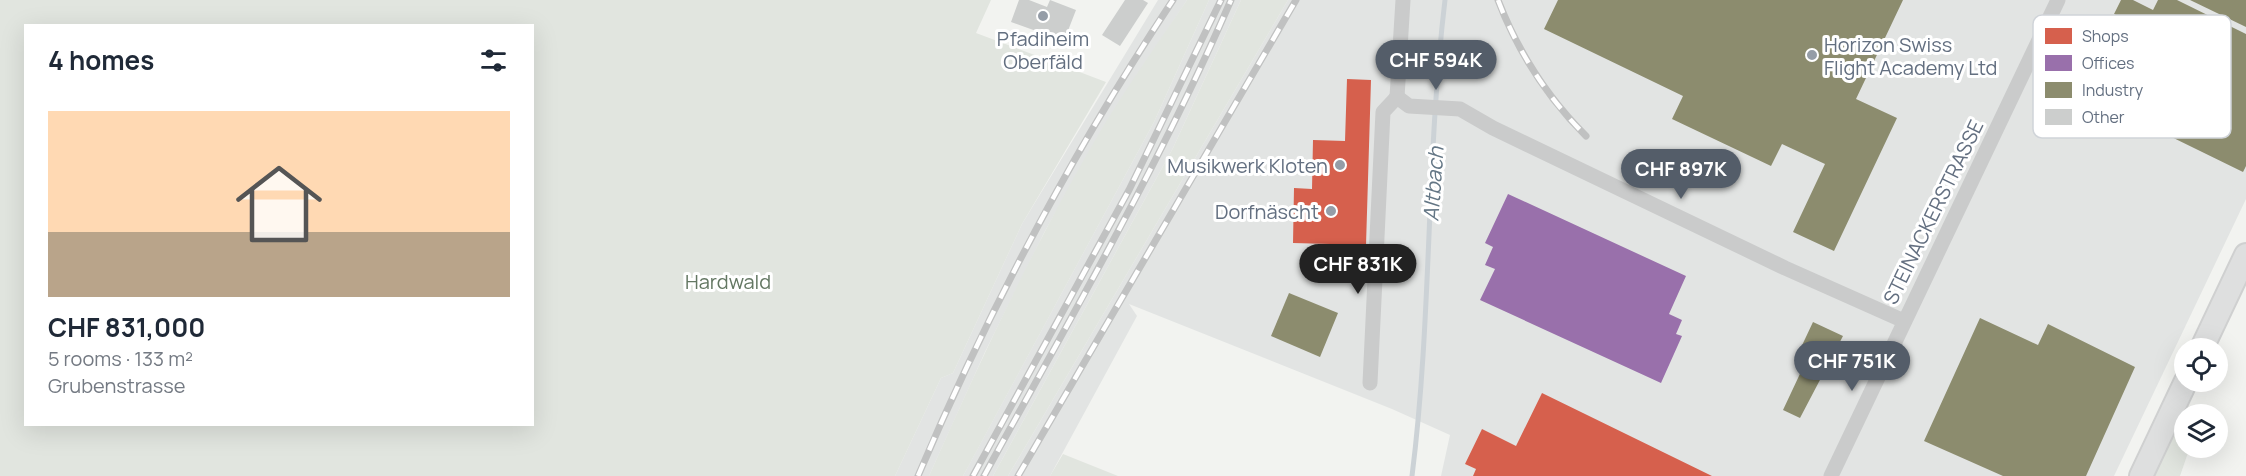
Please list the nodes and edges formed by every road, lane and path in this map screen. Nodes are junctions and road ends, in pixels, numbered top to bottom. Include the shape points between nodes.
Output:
1 (1403, 0) edge
2 (2058, 0) edge
3 (2051, 15) edge
4 (2033, 52) edge
5 (1397, 97) junction
6 (2246, 255) edge
7 (1904, 321) junction
8 (2207, 338) edge
9 (1370, 383) dead end
10 (2181, 392) edge
11 (1831, 476) edge
12 (2141, 476) edge

1 - 5 street
2 - 3 street, STEINACKERSTRASSE
4 - 7 street, STEINACKERSTRASSE
5 - 7 street via 1409,106 1460,109 1785,268
5 - 9 street via 1383,112
6 - 8 main road
7 - 11 street, STEINACKERSTRASSE
10 - 12 main road

